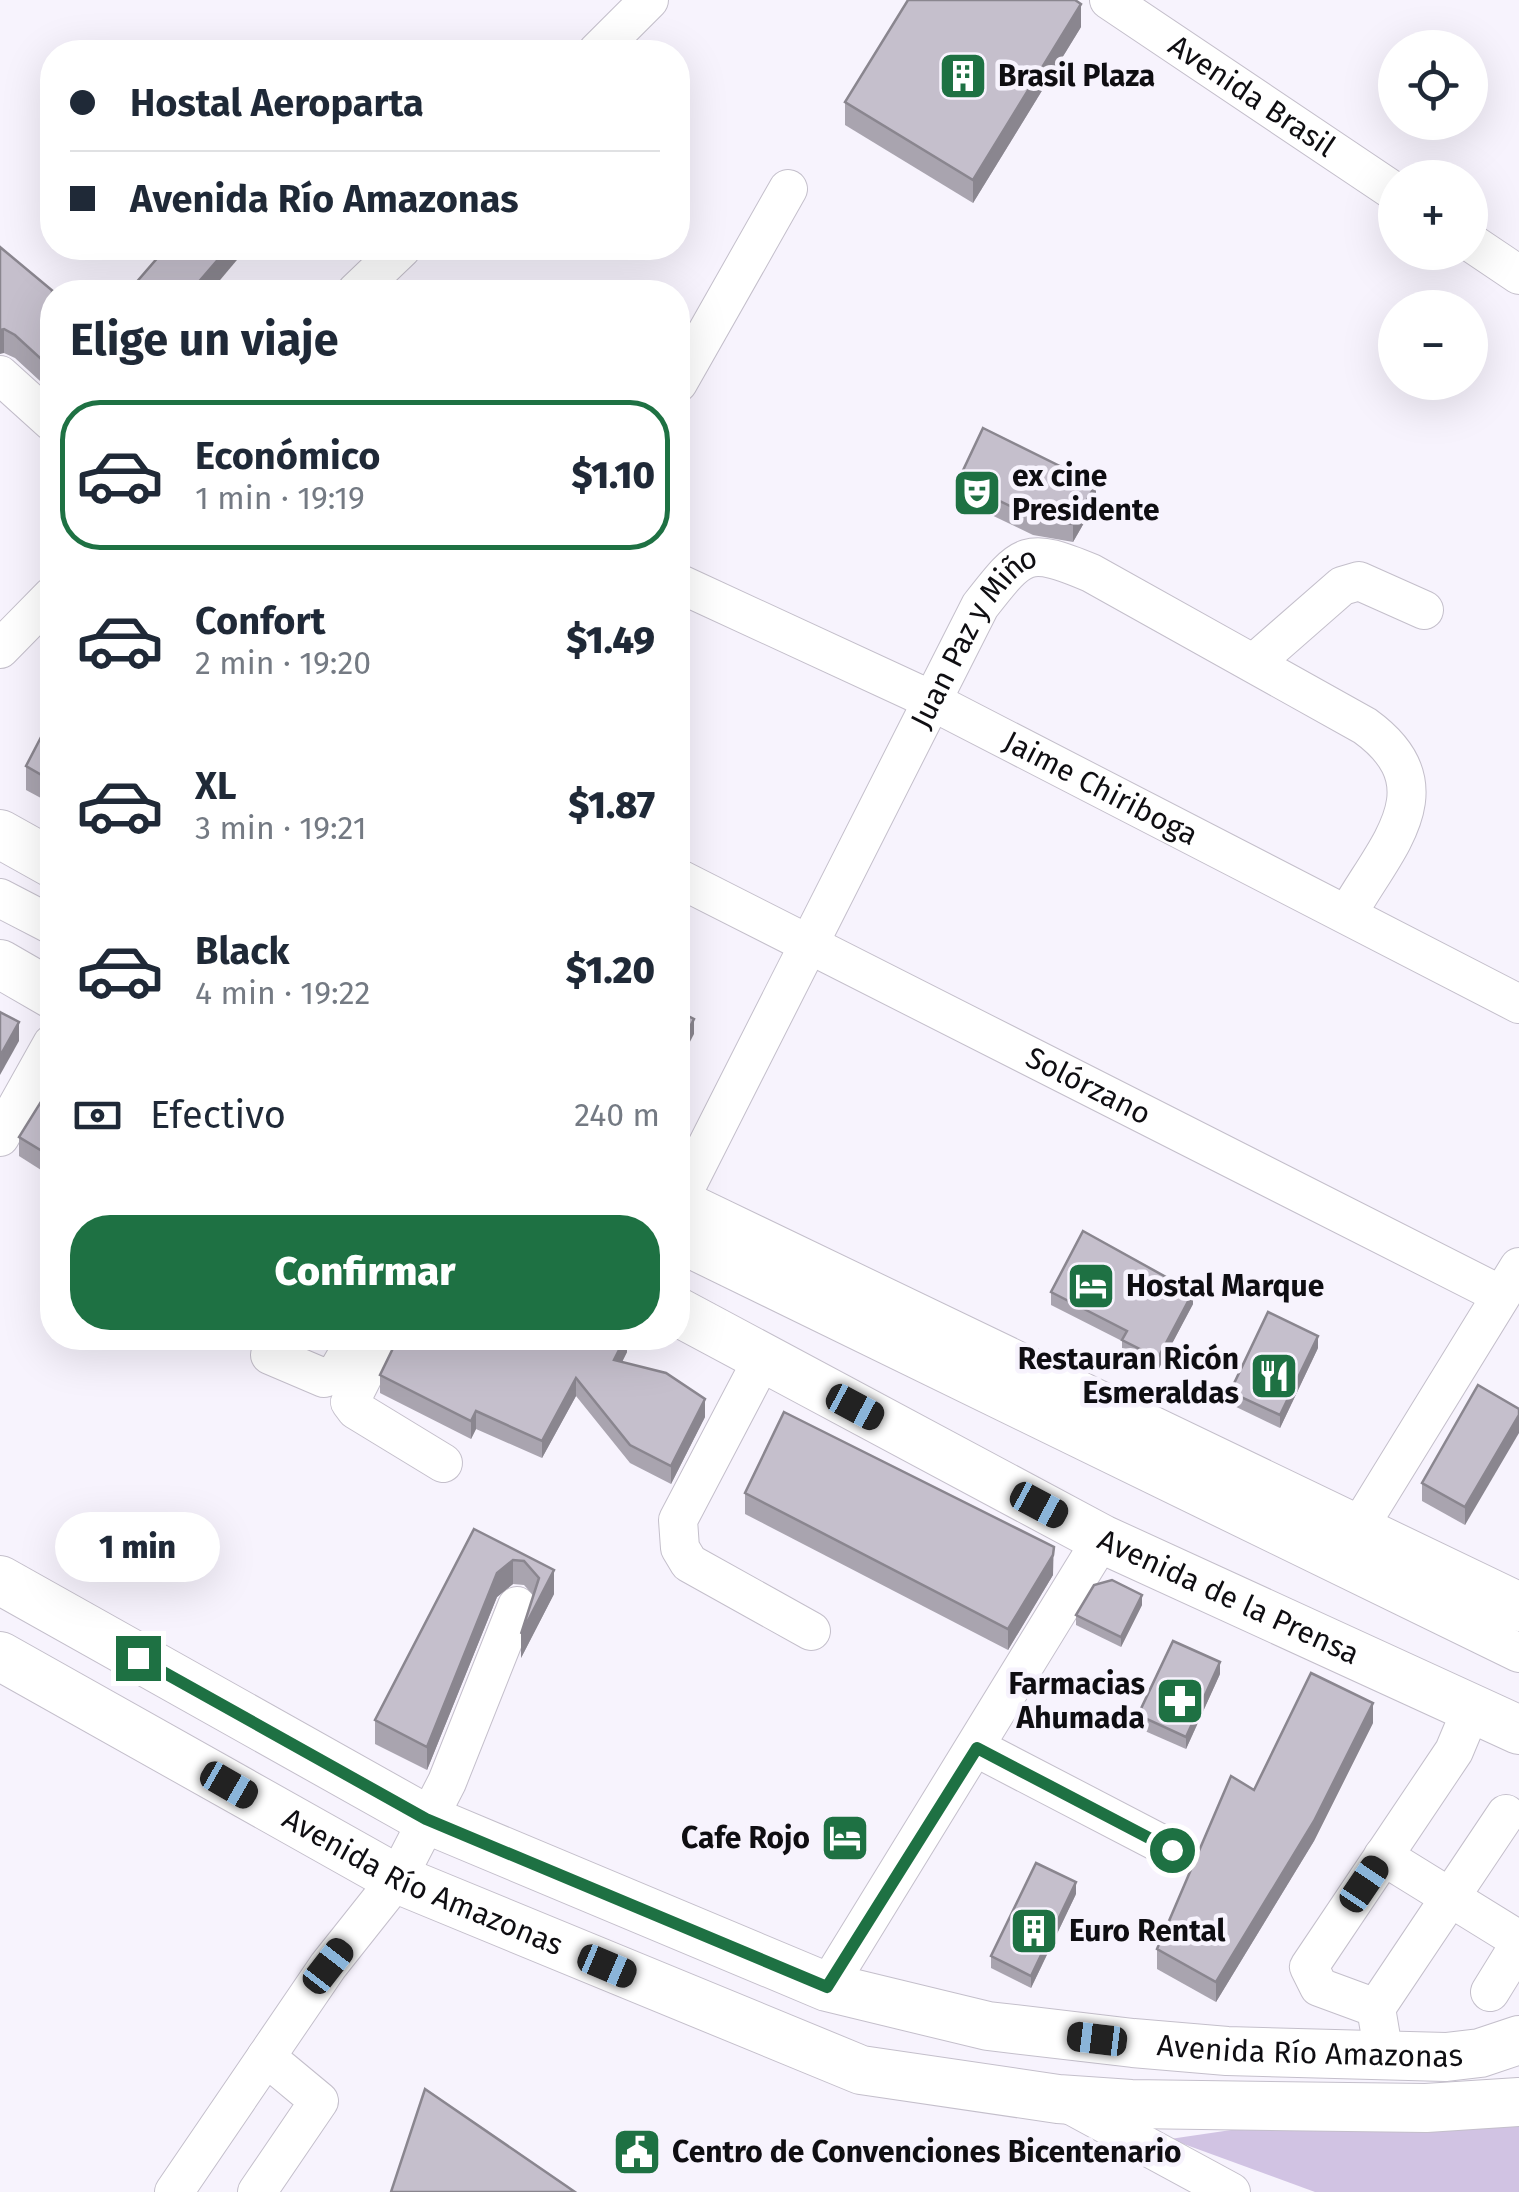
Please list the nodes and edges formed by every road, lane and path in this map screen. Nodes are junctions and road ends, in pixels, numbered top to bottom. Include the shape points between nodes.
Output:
1 (649, 0) edge
2 (1109, 0) edge
3 (608, 40) edge
4 (1378, 181) edge
5 (788, 189) dead end
6 (1488, 254) edge
7 (389, 260) edge
8 (1519, 275) edge
9 (369, 280) edge
10 (690, 361) edge
11 (0, 375) edge
12 (40, 411) edge
13 (690, 588) edge
14 (40, 608) edge
15 (1424, 610) dead end
16 (0, 649) edge
17 (1254, 662) junction
18 (930, 701) junction
19 (0, 834) edge
20 (40, 856) edge
21 (690, 884) edge
22 (0, 898) edge
23 (1348, 913) junction
24 (40, 919) edge
25 (810, 944) junction
26 (0, 964) edge
27 (40, 987) edge
28 (1519, 1004) edge
29 (40, 1065) edge
30 (0, 1136) edge
31 (690, 1179) edge
32 (690, 1209) edge
33 (690, 1249) edge
34 (1510, 1281) edge
35 (690, 1318) edge
36 (351, 1350) edge
37 (376, 1350) edge
38 (270, 1356) dead end
39 (763, 1358) junction
40 (443, 1462) dead end
41 (1359, 1527) junction
42 (1102, 1539) junction
43 (0, 1580) edge
44 (518, 1606) dead end
45 (1519, 1607) edge
46 (811, 1631) dead end
47 (1519, 1653) edge
48 (0, 1656) edge
49 (1472, 1708) junction
50 (1519, 1730) edge
51 (977, 1748) junction
52 (1506, 1814) dead end
53 (426, 1819) junction
54 (1172, 1850) dead end
55 (1383, 1856) junction
56 (397, 1879) junction
57 (1450, 1899) junction
58 (1519, 1943) edge
59 (827, 1987) junction
60 (1490, 1992) dead end
61 (1376, 2008) junction
62 (1519, 2040) edge
63 (1384, 2055) junction
64 (266, 2057) junction
65 (1058, 2099) junction
66 (1519, 2102) edge
67 (174, 2192) edge
68 (256, 2192) edge
69 (1231, 2192) edge

1 - 3 street
2 - 4 street, Avenida Brasil
5 - 10 street
6 - 8 street
7 - 9 street
11 - 12 street
13 - 18 street, Jaime Chiriboga
14 - 16 street
15 - 17 street via 1359,581 1342,586
17 - 18 street, Juan Paz y Miño via 1091,573 1047,555 1028,557 980,606
17 - 23 street, Juan Paz y Miño via 1365,726 1404,768 1404,816
18 - 23 street, Jaime Chiriboga
18 - 25 street, Juan Paz y Miño
19 - 20 main road
21 - 25 street, Solórzano
22 - 24 street
23 - 28 street, Jaime Chiriboga
25 - 31 street, Juan Paz y Miño
25 - 34 street, Solórzano
26 - 27 main road
29 - 30 street
32 - 41 main road
33 - 47 street
34 - 41 street
35 - 39 main road, Avenida de la Prensa
36 - 38 street via 336,1374 324,1378
37 - 40 street via 350,1402
39 - 42 main road, Avenida de la Prensa
39 - 46 street via 676,1532 689,1563
41 - 45 main road
42 - 49 main road, Avenida de la Prensa
42 - 51 street
43 - 53 main road, Avenida Río Amazonas
44 - 53 street
48 - 56 main road, Avenida Río Amazonas
49 - 50 main road, Avenida de la Prensa
49 - 55 street via 1454,1750
51 - 54 street
51 - 59 street
52 - 57 street
53 - 56 street
53 - 59 main road, Avenida Río Amazonas
55 - 57 street
55 - 61 street via 1309,1967 1320,1986
56 - 64 street
56 - 65 main road, Avenida Río Amazonas via 861,2070
57 - 58 street
57 - 61 street
58 - 60 street
59 - 63 main road, Avenida Río Amazonas via 1006,2028 1226,2052
61 - 63 street
62 - 63 main road, Avenida Río Amazonas via 1480,2053
64 - 67 street
64 - 68 street via 319,2100
65 - 66 main road, Avenida Río Amazonas via 1426,2108
65 - 69 street

